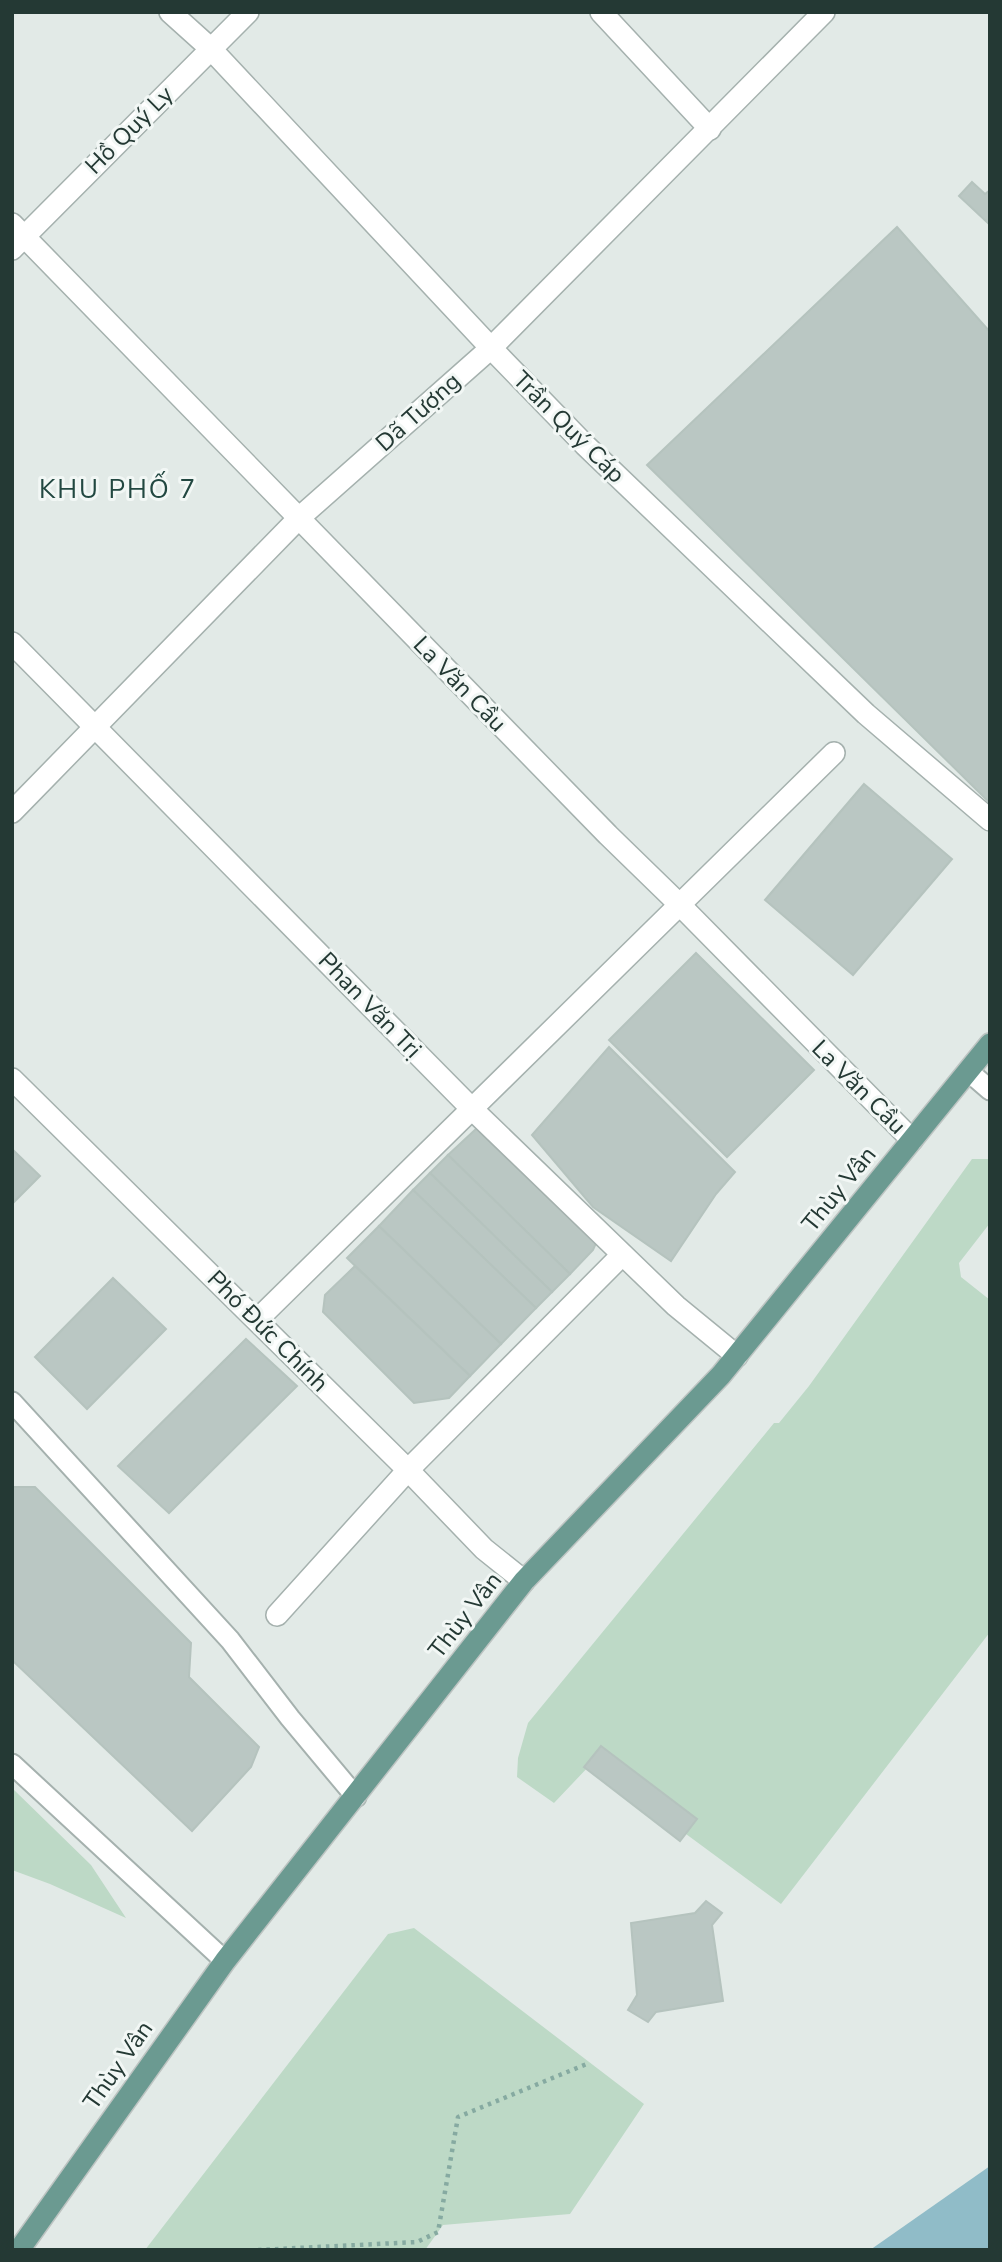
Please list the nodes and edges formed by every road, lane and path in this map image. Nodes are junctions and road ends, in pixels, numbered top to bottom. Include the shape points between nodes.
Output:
1 (170, 12) edge
2 (248, 12) edge
3 (601, 12) edge
4 (824, 12) edge
5 (210, 48) junction
6 (710, 129) junction
7 (16, 236) edge
8 (491, 348) junction
9 (299, 518) junction
10 (12, 643) edge
11 (96, 726) junction
12 (834, 753) dead end
13 (12, 812) edge
14 (990, 820) edge
15 (680, 905) junction
16 (990, 1044) edge
17 (968, 1071) junction
18 (12, 1079) edge
19 (990, 1090) edge
20 (472, 1109) junction
21 (912, 1140) junction
22 (622, 1255) junction
23 (257, 1320) junction
24 (737, 1356) junction
25 (12, 1402) edge
26 (408, 1470) junction
27 (524, 1581) junction
28 (277, 1615) dead end
29 (12, 1764) edge
30 (356, 1797) junction
31 (225, 1961) junction
32 (589, 2063) dead end
33 (19, 2250) edge
34 (258, 2250) edge

1 - 5 street, Trần Quý Cáp
2 - 5 street, Hồ Quý Ly
3 - 6 street
4 - 6 street, Dã Tượng
5 - 7 street, Hồ Quý Ly
5 - 8 street, Trần Quý Cáp
6 - 8 street, Dã Tượng
7 - 9 street, La Văn Cầu
8 - 9 street, Dã Tượng
8 - 14 street, Trần Quý Cáp via 585,445 866,714
9 - 11 street, Dã Tượng
9 - 15 street, La Văn Cầu
10 - 11 street, Phan Văn Trị
11 - 13 street, Dã Tượng
11 - 20 street, Phan Văn Trị
12 - 15 street
15 - 20 street
15 - 21 street, La Văn Cầu
16 - 17 main road, Thùy Vân
17 - 19 lane
17 - 21 main road, Thùy Vân
18 - 23 street, Phó Đức Chính
20 - 22 street, Phan Văn Trị
20 - 23 street
21 - 24 main road, Thùy Vân
22 - 24 street, Phan Văn Trị
22 - 26 street
23 - 26 street, Phó Đức Chính
24 - 27 main road, Thùy Vân
25 - 30 lane via 230,1640
26 - 27 street, Phó Đức Chính via 484,1549
26 - 28 street
27 - 30 main road, Thùy Vân
29 - 31 lane
30 - 31 main road, Thùy Vân
31 - 33 main road, Thùy Vân
32 - 34 path via 458,2117 438,2232 417,2242

